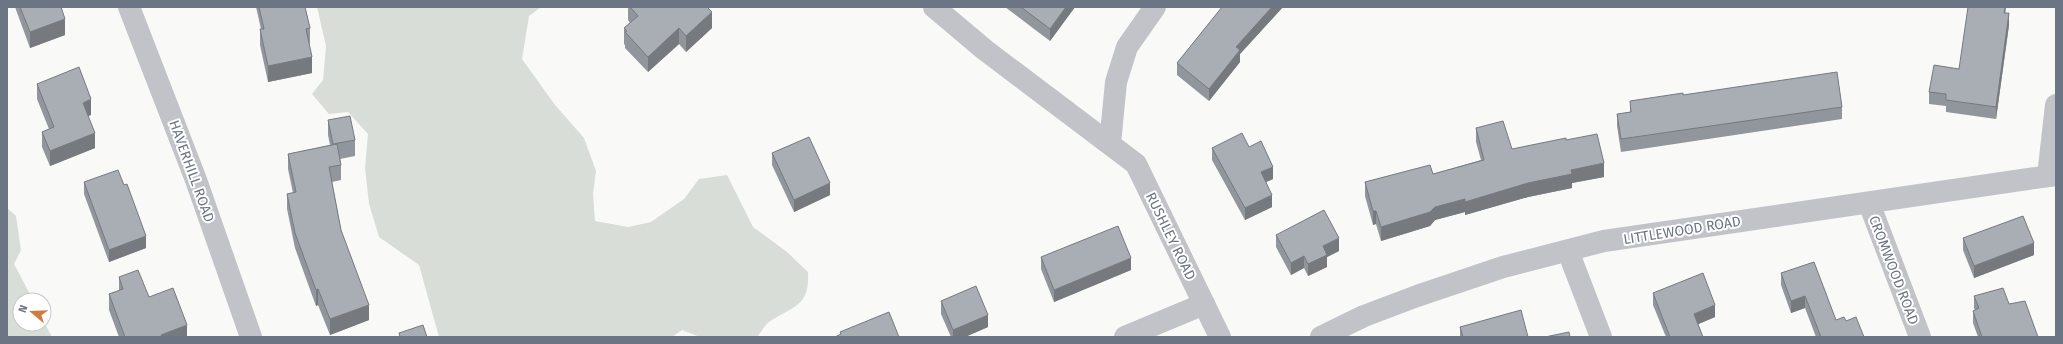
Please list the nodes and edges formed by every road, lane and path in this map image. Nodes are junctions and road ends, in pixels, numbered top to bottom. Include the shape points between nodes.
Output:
1 (129, 7) edge
2 (934, 7) edge
3 (1155, 7) edge
4 (2056, 106) edge
5 (1110, 144) junction
6 (2052, 175) edge
7 (1869, 203) junction
8 (1568, 251) junction
9 (1204, 304) junction
10 (251, 337) edge
11 (1125, 337) edge
12 (1220, 337) edge
13 (1321, 337) edge
14 (1600, 337) edge
15 (1920, 337) edge

1 - 10 street, HAVERHILL ROAD via 196,180
2 - 5 street, RUSHLEY ROAD via 985,50
3 - 5 street via 1127,47 1116,82
4 - 6 street
5 - 9 street, RUSHLEY ROAD via 1136,164
6 - 7 street, LITTLEWOOD ROAD
7 - 8 street, LITTLEWOOD ROAD via 1604,241
7 - 15 street, CROMWOOD ROAD
8 - 13 street, LITTLEWOOD ROAD via 1504,267 1418,296 1364,316
8 - 14 street
9 - 11 street
9 - 12 street, RUSHLEY ROAD

